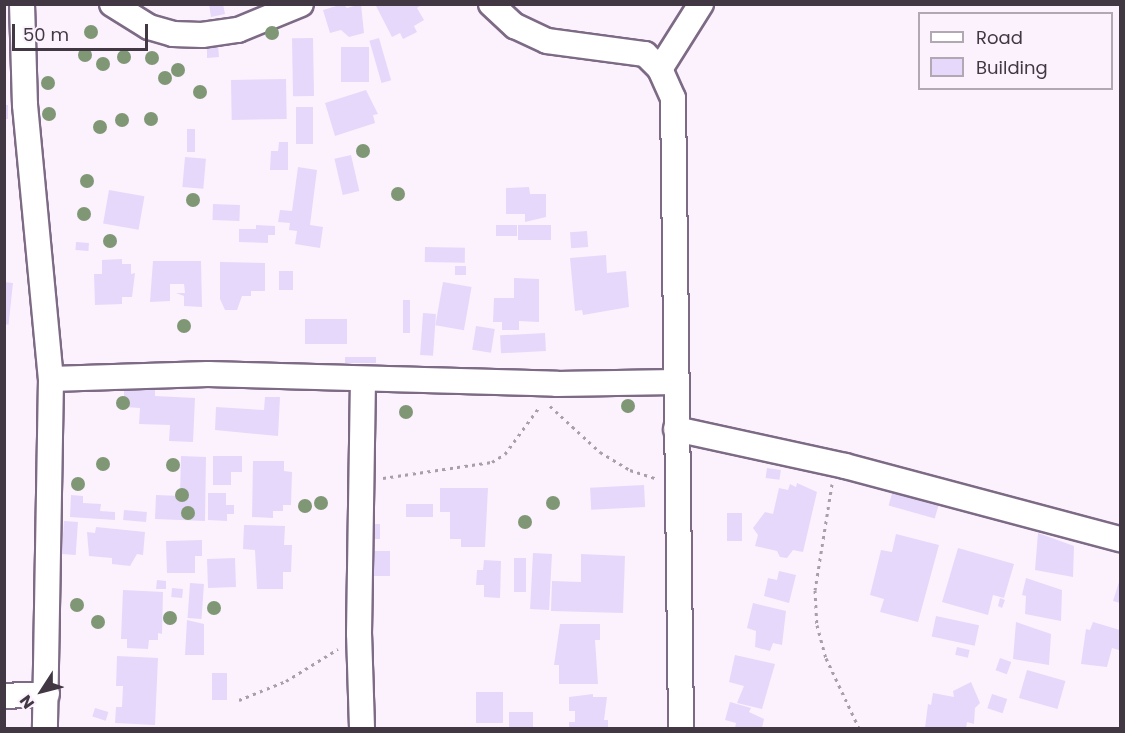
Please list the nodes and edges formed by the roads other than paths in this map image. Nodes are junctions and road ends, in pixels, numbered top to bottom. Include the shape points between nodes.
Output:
1 (22, 4) edge
2 (112, 4) edge
3 (301, 4) edge
4 (491, 4) edge
5 (701, 4) edge
6 (660, 69) junction
7 (51, 379) junction
8 (363, 379) junction
9 (675, 382) junction
10 (676, 429) junction
11 (1120, 539) edge
12 (47, 694) junction
13 (4, 696) edge
14 (45, 729) edge
15 (362, 729) edge
16 (681, 729) edge

1 - 7 street via 25,105
2 - 3 street via 149,27 172,34 202,35 238,30
4 - 6 street via 534,37 560,44 626,49 645,54
5 - 6 street
6 - 9 street via 673,98 675,125
7 - 8 street via 208,374
7 - 12 street
8 - 9 street
8 - 15 street via 359,634
9 - 10 street
10 - 11 street via 837,465
10 - 16 street
12 - 13 street
12 - 14 street

